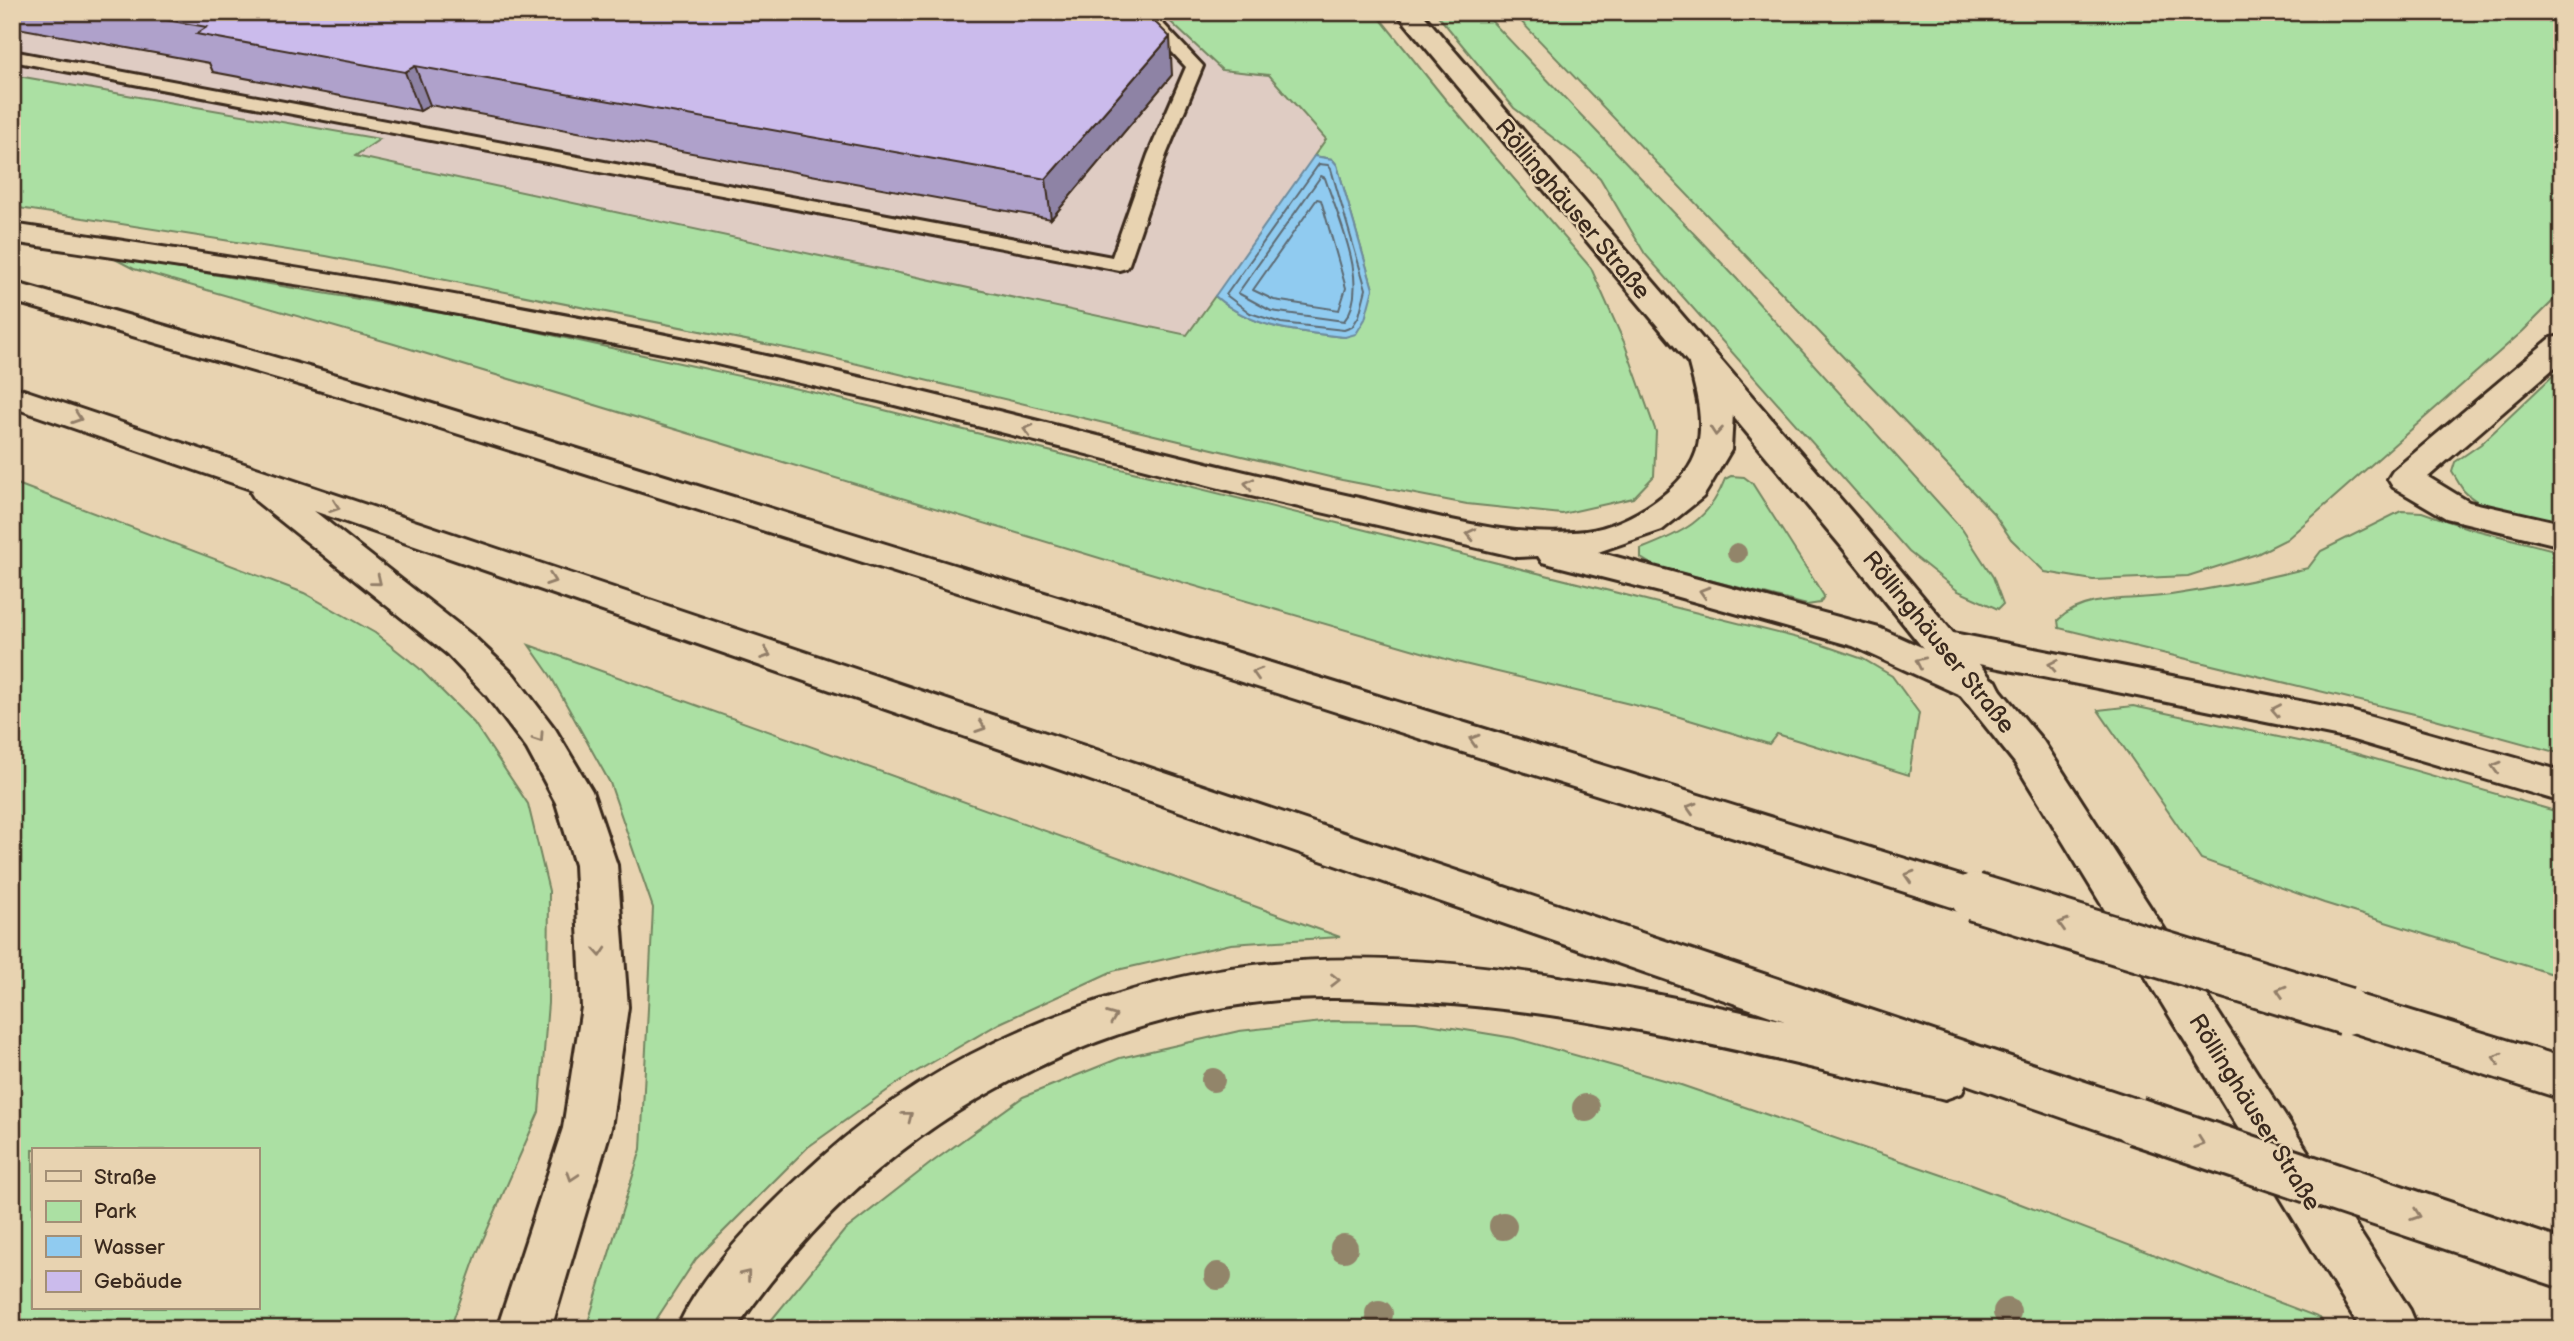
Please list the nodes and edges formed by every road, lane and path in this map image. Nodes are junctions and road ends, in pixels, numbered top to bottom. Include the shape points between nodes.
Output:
1 (1143, 12) edge
2 (1408, 12) edge
3 (12, 56) edge
4 (12, 233) edge
5 (12, 291) edge
6 (2562, 345) edge
7 (1705, 364) junction
8 (12, 396) edge
9 (247, 477) junction
10 (2562, 535) edge
11 (1517, 545) junction
12 (1943, 644) junction
13 (1982, 691) junction
14 (2562, 787) edge
15 (2562, 1078) edge
16 (2136, 1121) junction
17 (2562, 1264) edge
18 (524, 1329) edge
19 (704, 1329) edge
20 (2391, 1329) edge

1 - 3 lane via 1195,66 1157,155 1119,264
2 - 7 main road, Röllinghäuser Straße
11 -> 4 main road via 699,351 321,279
15 -> 5 main road, bridge via 350,389
6 - 10 main road via 2405,479 2458,510
7 -> 11 main road via 1717,413 1714,450 1691,489 1650,522 1592,542
7 - 12 main road, Röllinghäuser Straße
8 -> 9 main road
9 -> 16 main road
9 -> 18 main road via 460,645 500,685 541,739 577,802 596,865 605,1007 587,1128
13 -> 11 main road via 1866,637
12 - 13 main road, Röllinghäuser Straße
14 -> 12 main road via 2350,725
13 - 20 main road, Röllinghäuser Straße via 2029,752
16 -> 17 main road, bridge
19 -> 16 main road via 793,1219 842,1170 915,1110 984,1070 1040,1045 1130,1009 1211,991 1298,980 1391,980 1605,1003

